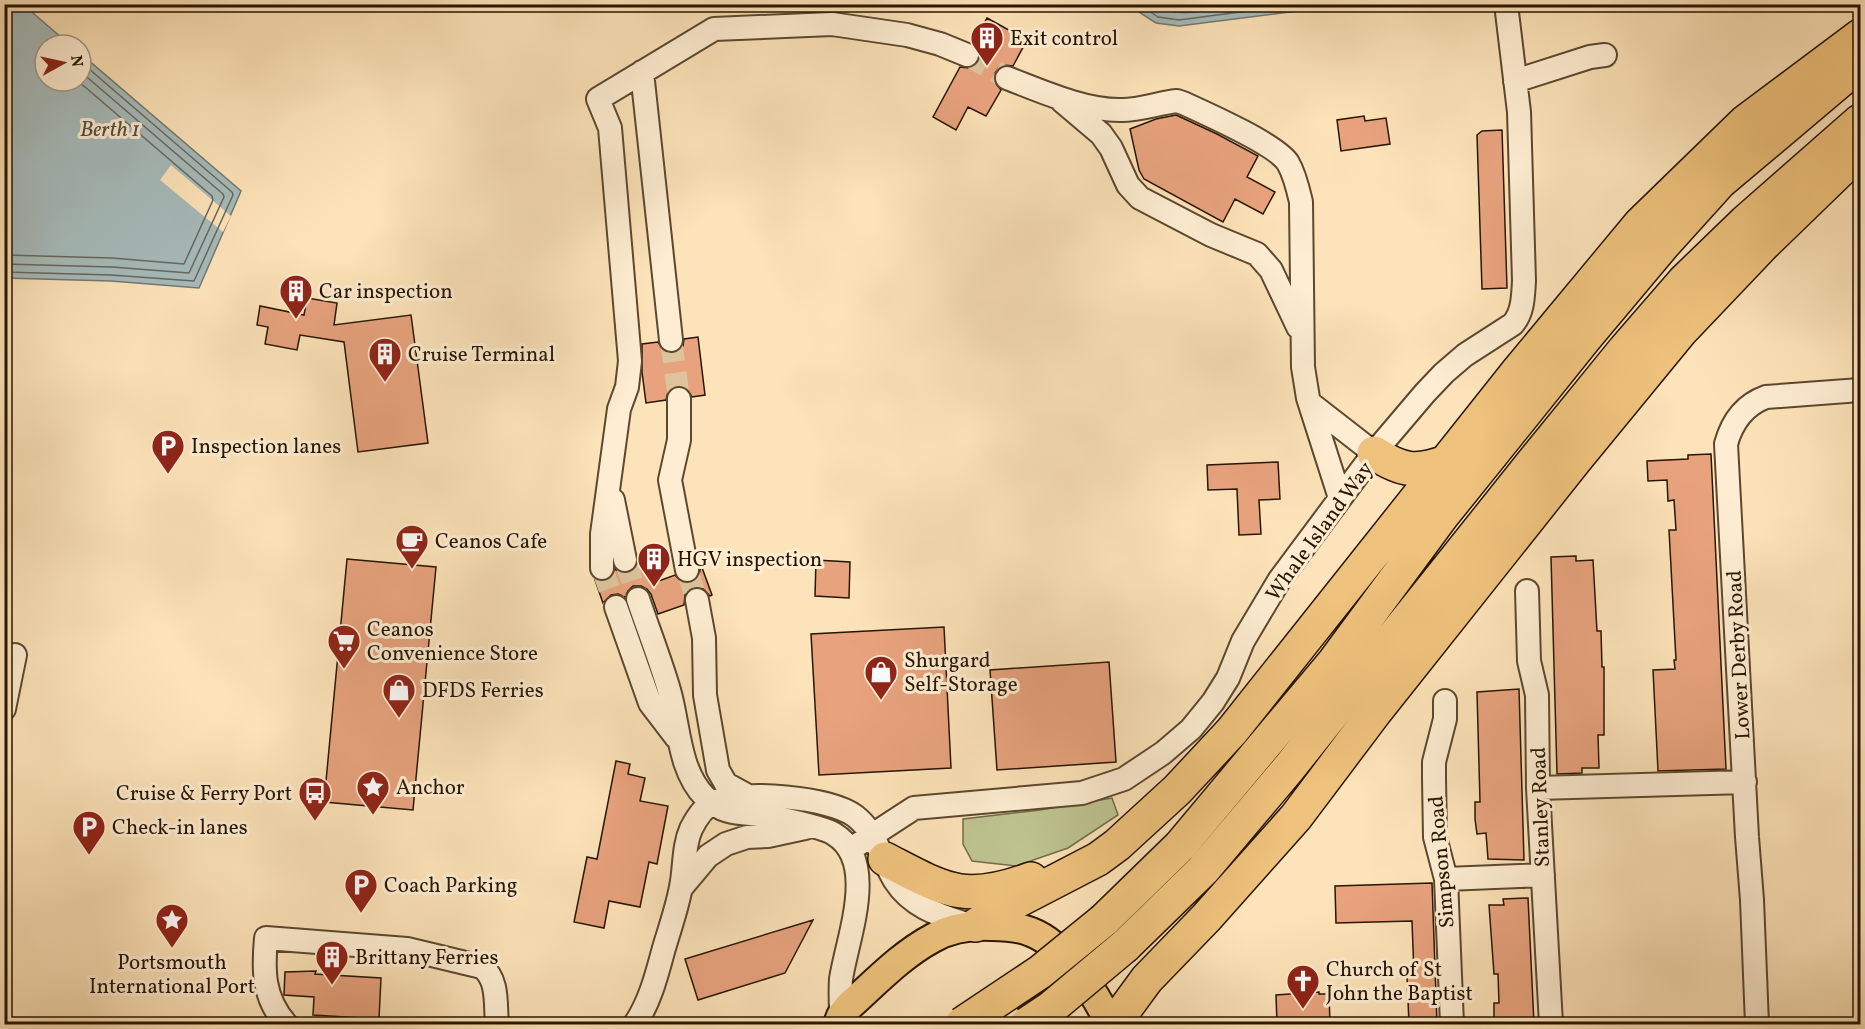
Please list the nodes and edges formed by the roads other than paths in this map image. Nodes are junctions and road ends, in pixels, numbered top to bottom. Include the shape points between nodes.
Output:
1 (1506, 4) edge
2 (1860, 36) edge
3 (967, 55) tunnel mouth
4 (1605, 55) dead end
5 (1860, 64) edge
6 (642, 72) junction
7 (1007, 78) tunnel mouth
8 (1515, 81) junction
9 (1058, 98) junction
10 (1860, 122) edge
11 (1860, 151) edge
12 (1301, 334) junction
13 (671, 340) tunnel mouth
14 (1860, 390) edge
15 (679, 399) tunnel mouth
16 (1311, 404) junction
17 (1374, 453) junction
18 (1446, 462) junction
19 (610, 472) junction
20 (1340, 498) junction
21 (625, 560) tunnel mouth
22 (602, 568) tunnel mouth
23 (687, 570) tunnel mouth
24 (1527, 591) dead end
25 (638, 599) tunnel mouth
26 (697, 600) tunnel mouth
27 (616, 607) tunnel mouth
28 (15, 655) dead end
29 (1445, 702) dead end
30 (4, 709) edge
31 (679, 740) junction
32 (1745, 782) junction
33 (1538, 788) junction
34 (748, 796) junction
35 (712, 803) junction
36 (1144, 820) junction
37 (810, 827) junction
38 (878, 847) junction
39 (851, 849) junction
40 (1543, 875) junction
41 (1446, 879) junction
42 (682, 887) junction
43 (974, 925) junction
44 (837, 1022) edge
45 (286, 1024) edge
46 (497, 1024) edge
47 (635, 1024) edge
48 (962, 1024) edge
49 (1027, 1024) edge
50 (1112, 1024) edge
51 (1452, 1024) edge
52 (1551, 1024) edge
53 (1757, 1024) edge

1 - 8 street, Whale Island Way
2 - 18 highway via 1745,123 1640,224
3 - 6 street via 907,34 832,24 714,29
4 - 8 street
5 - 48 highway, bridge via 1720,182 1664,244 1442,516 1326,670 1180,846 1104,920 1040,972
6 - 13 street
6 - 19 street via 598,99 610,128 630,351
7 - 9 street
8 - 17 street, Whale Island Way via 1524,281 1518,318 1444,373
9 - 12 street via 1101,134 1128,185 1140,198 1257,254 1271,270
9 - 12 street via 1111,110 1183,103 1280,154 1293,172 1301,202
10 - 49 highway, bridge via 1684,281 1203,870 1125,946
11 - 50 highway via 1681,331 1296,817 1147,979
12 - 16 street via 1302,367
14 - 32 street, Lower Derby Road via 1766,397 1744,411 1726,444
15 - 23 street via 679,440 670,480
16 - 17 street
16 - 20 street
17 - 18 highway via 1393,465 1417,470
17 - 20 street, Whale Island Way
18 - 36 highway via 1232,730
19 - 21 street
19 - 22 street
20 - 38 street, Whale Island Way via 1280,579 1213,702 1191,729 1163,753 1124,779 1082,793 915,808
24 - 33 street, Stanley Road via 1529,661 1537,695
25 - 31 street via 670,692
26 - 34 street via 704,638 705,695 719,775 729,787
27 - 31 street via 650,703
28 - 30 street
29 - 41 street, Simpson Road via 1434,778 1435,837
31 - 35 street via 696,784
32 - 33 street
32 - 53 street, Lower Derby Road
33 - 40 street, Stanley Road
34 - 35 street
34 - 38 street via 833,804 854,815
35 - 37 street via 733,813 770,816
35 - 42 street via 699,815 687,840
36 - 38 highway via 1050,871 983,892 966,893 932,883
36 - 43 highway via 1098,860
37 - 39 street via 834,833
37 - 42 street via 726,844 708,856
38 - 39 street, Whale Island Way
38 - 43 street via 896,881 914,901
39 - 44 street via 857,893
40 - 41 street
40 - 52 street, Stanley Road
41 - 51 street, Simpson Road
42 - 47 street via 655,981
43 - 44 main road via 950,930 924,943 887,972
43 - 50 main road via 1029,931 1044,939 1098,998
45 - 46 street via 276,1013 266,987 266,938 407,949 482,967 494,984

